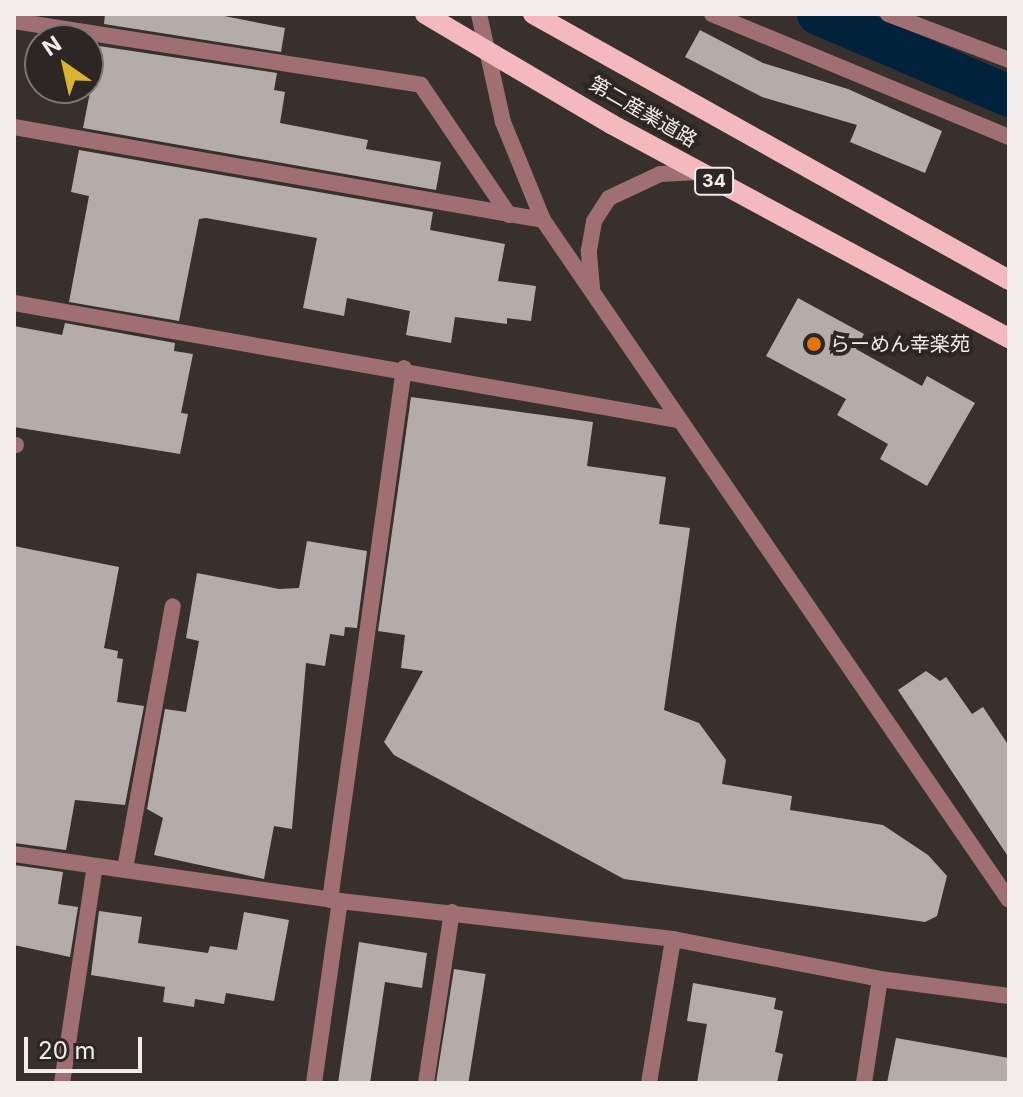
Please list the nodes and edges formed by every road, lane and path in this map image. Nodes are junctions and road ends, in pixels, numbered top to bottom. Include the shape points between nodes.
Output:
1 (425, 14) edge
2 (479, 14) edge
3 (533, 14) edge
4 (712, 14) edge
5 (888, 14) edge
6 (14, 21) edge
7 (485, 45) junction
8 (1009, 60) edge
9 (14, 127) edge
10 (1009, 137) edge
11 (698, 172) junction
12 (509, 215) junction
13 (543, 220) junction
14 (1009, 280) edge
15 (592, 290) junction
16 (14, 303) edge
17 (1009, 338) edge
18 (404, 368) junction
19 (677, 420) junction
20 (173, 606) dead end
21 (14, 854) edge
22 (95, 866) junction
23 (125, 869) junction
24 (335, 900) junction
25 (1009, 900) edge
26 (452, 912) junction
27 (673, 939) junction
28 (880, 979) junction
29 (1009, 996) edge
30 (62, 1083) edge
31 (314, 1083) edge
32 (426, 1083) edge
33 (649, 1083) edge
34 (864, 1083) edge

1 - 7 main road, 第二産業道路 / 34
2 - 7 street
3 - 14 main road, 第二産業道路
4 - 10 street
5 - 8 street
6 - 12 street via 421,85
7 - 11 main road, 第二産業道路 / 34
7 - 13 street via 503,122
9 - 12 street
11 - 15 street via 660,174 609,198 594,221 589,250
11 - 17 main road, 第二産業道路 / 34
12 - 13 street
13 - 15 street
15 - 19 street
16 - 18 street
18 - 19 street
18 - 24 street
19 - 25 street
20 - 23 street
21 - 22 street
22 - 23 street
22 - 30 street
23 - 24 street
24 - 26 street
24 - 31 street
26 - 27 street
26 - 32 street
27 - 28 street
27 - 33 street
28 - 29 street
28 - 34 street

